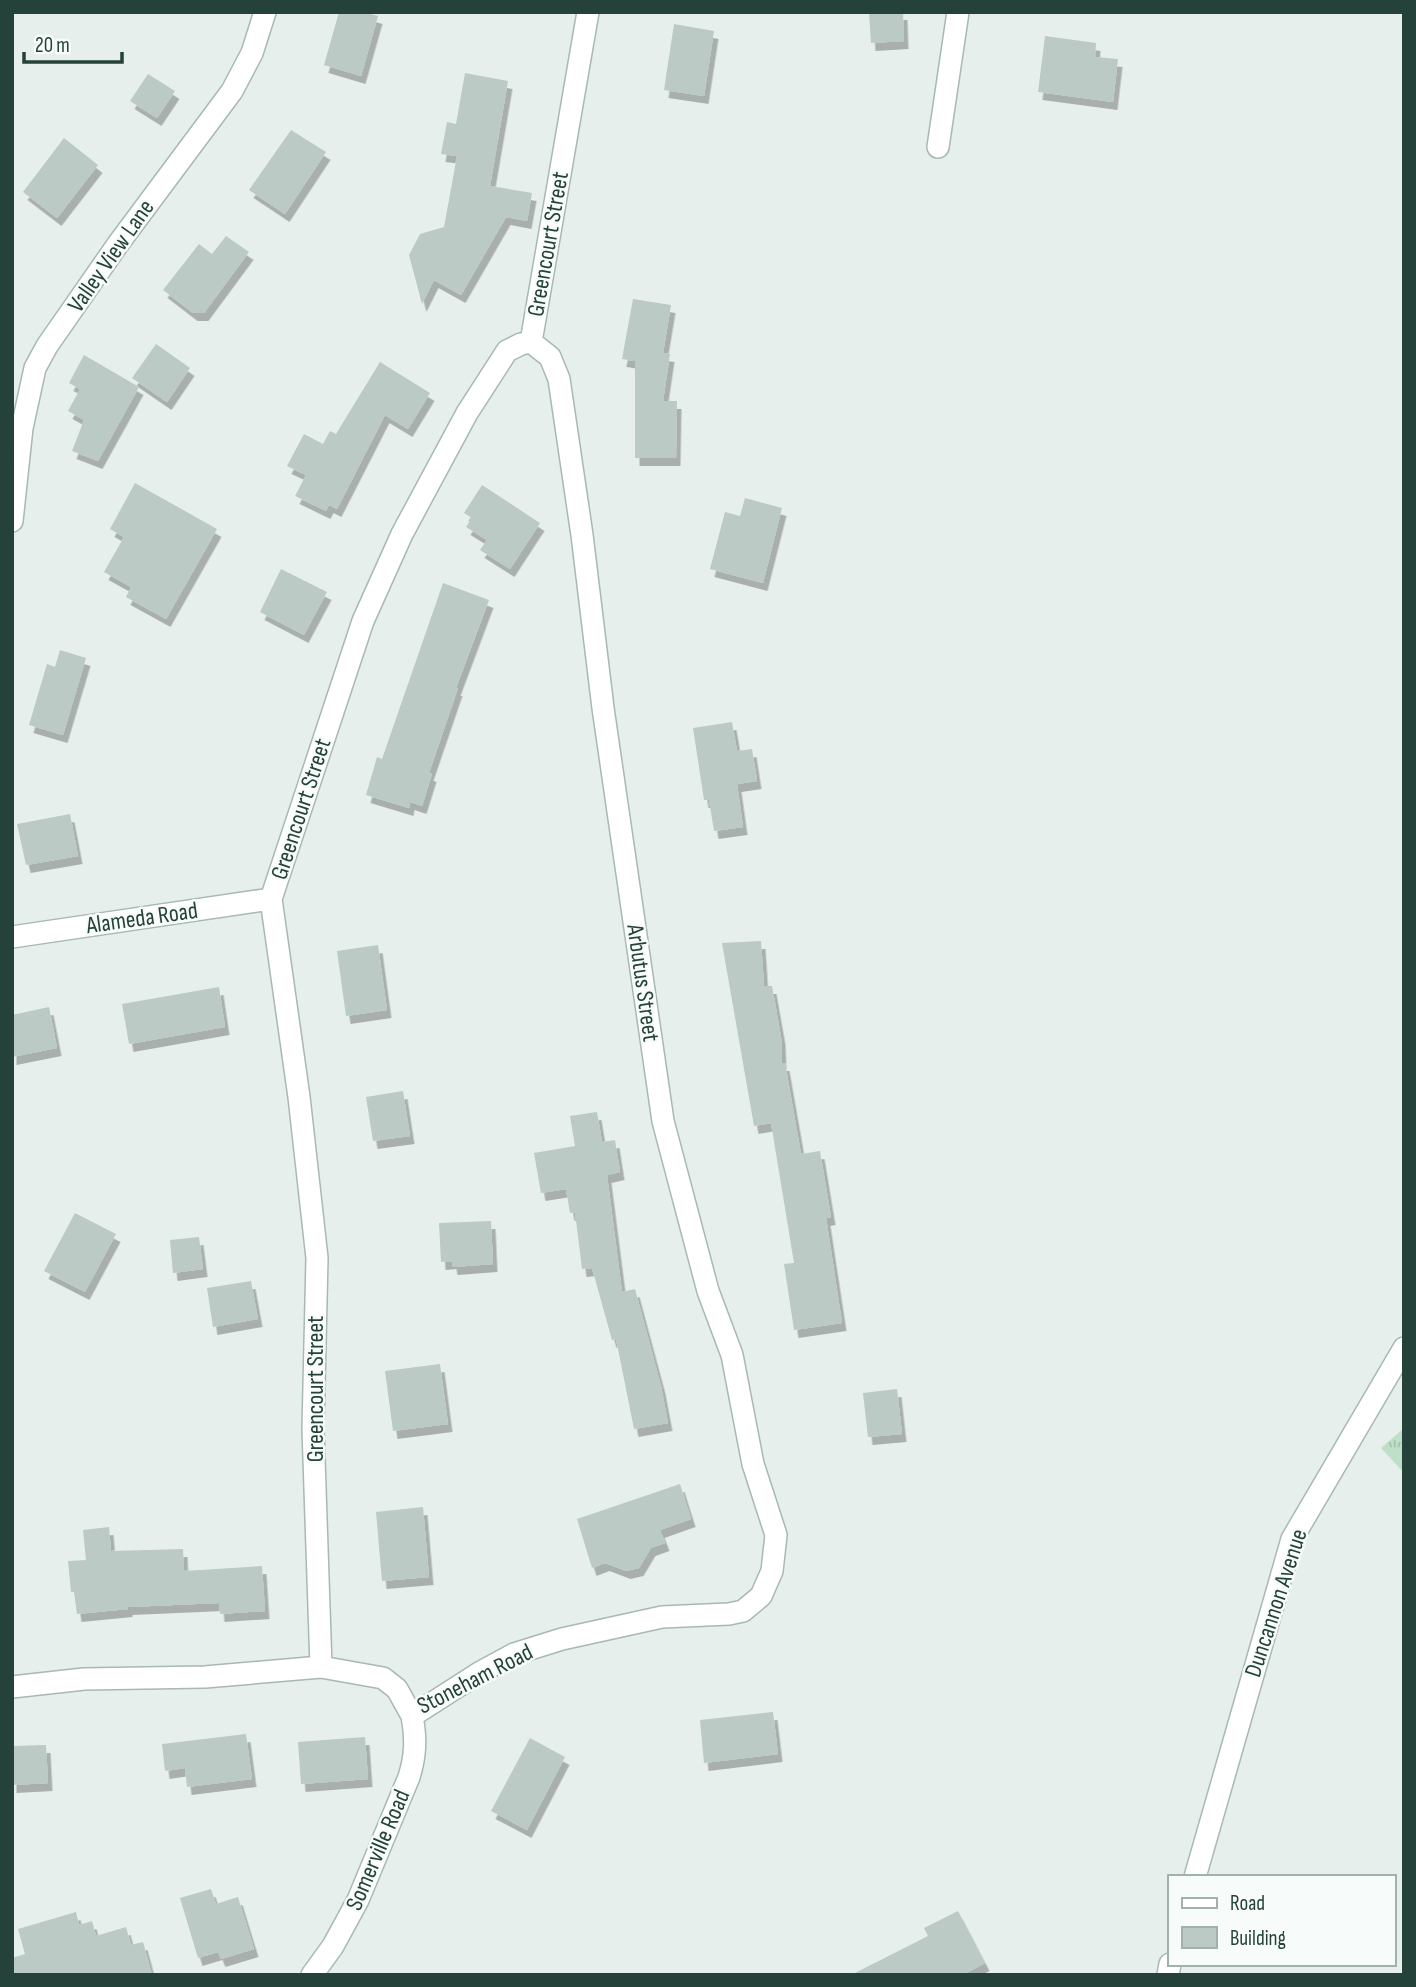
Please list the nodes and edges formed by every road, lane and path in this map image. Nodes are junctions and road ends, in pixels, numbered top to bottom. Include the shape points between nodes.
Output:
1 (265, 12) edge
2 (588, 12) edge
3 (958, 12) edge
4 (938, 147) dead end
5 (531, 342) junction
6 (12, 521) edge
7 (271, 899) junction
8 (12, 937) edge
9 (1404, 1348) edge
10 (743, 1611) joint
11 (321, 1667) junction
12 (12, 1687) edge
13 (412, 1716) junction
14 (1196, 1875) edge
15 (312, 1975) edge

1 - 6 street, Valley View Lane via 253,53 232,91 118,244 35,368 22,428
2 - 5 street, Greencourt Street
3 - 4 street
5 - 7 street, Greencourt Street via 506,351 402,534 363,621
5 - 10 street, Arbutus Street via 550,357 559,379 663,1121 708,1291 732,1355 753,1464 776,1535 772,1572 761,1596
7 - 8 street, Alameda Road
7 - 11 street, Greencourt Street via 317,1258 313,1429
9 - 14 street, Duncannon Avenue via 1292,1539
10 - 13 street, Stoneham Road via 662,1617 514,1654
11 - 12 street, Stoneham Road
11 - 13 street, Stoneham Road via 383,1678 397,1689
13 - 15 street, Somerville Road via 416,1734 410,1777 358,1900

